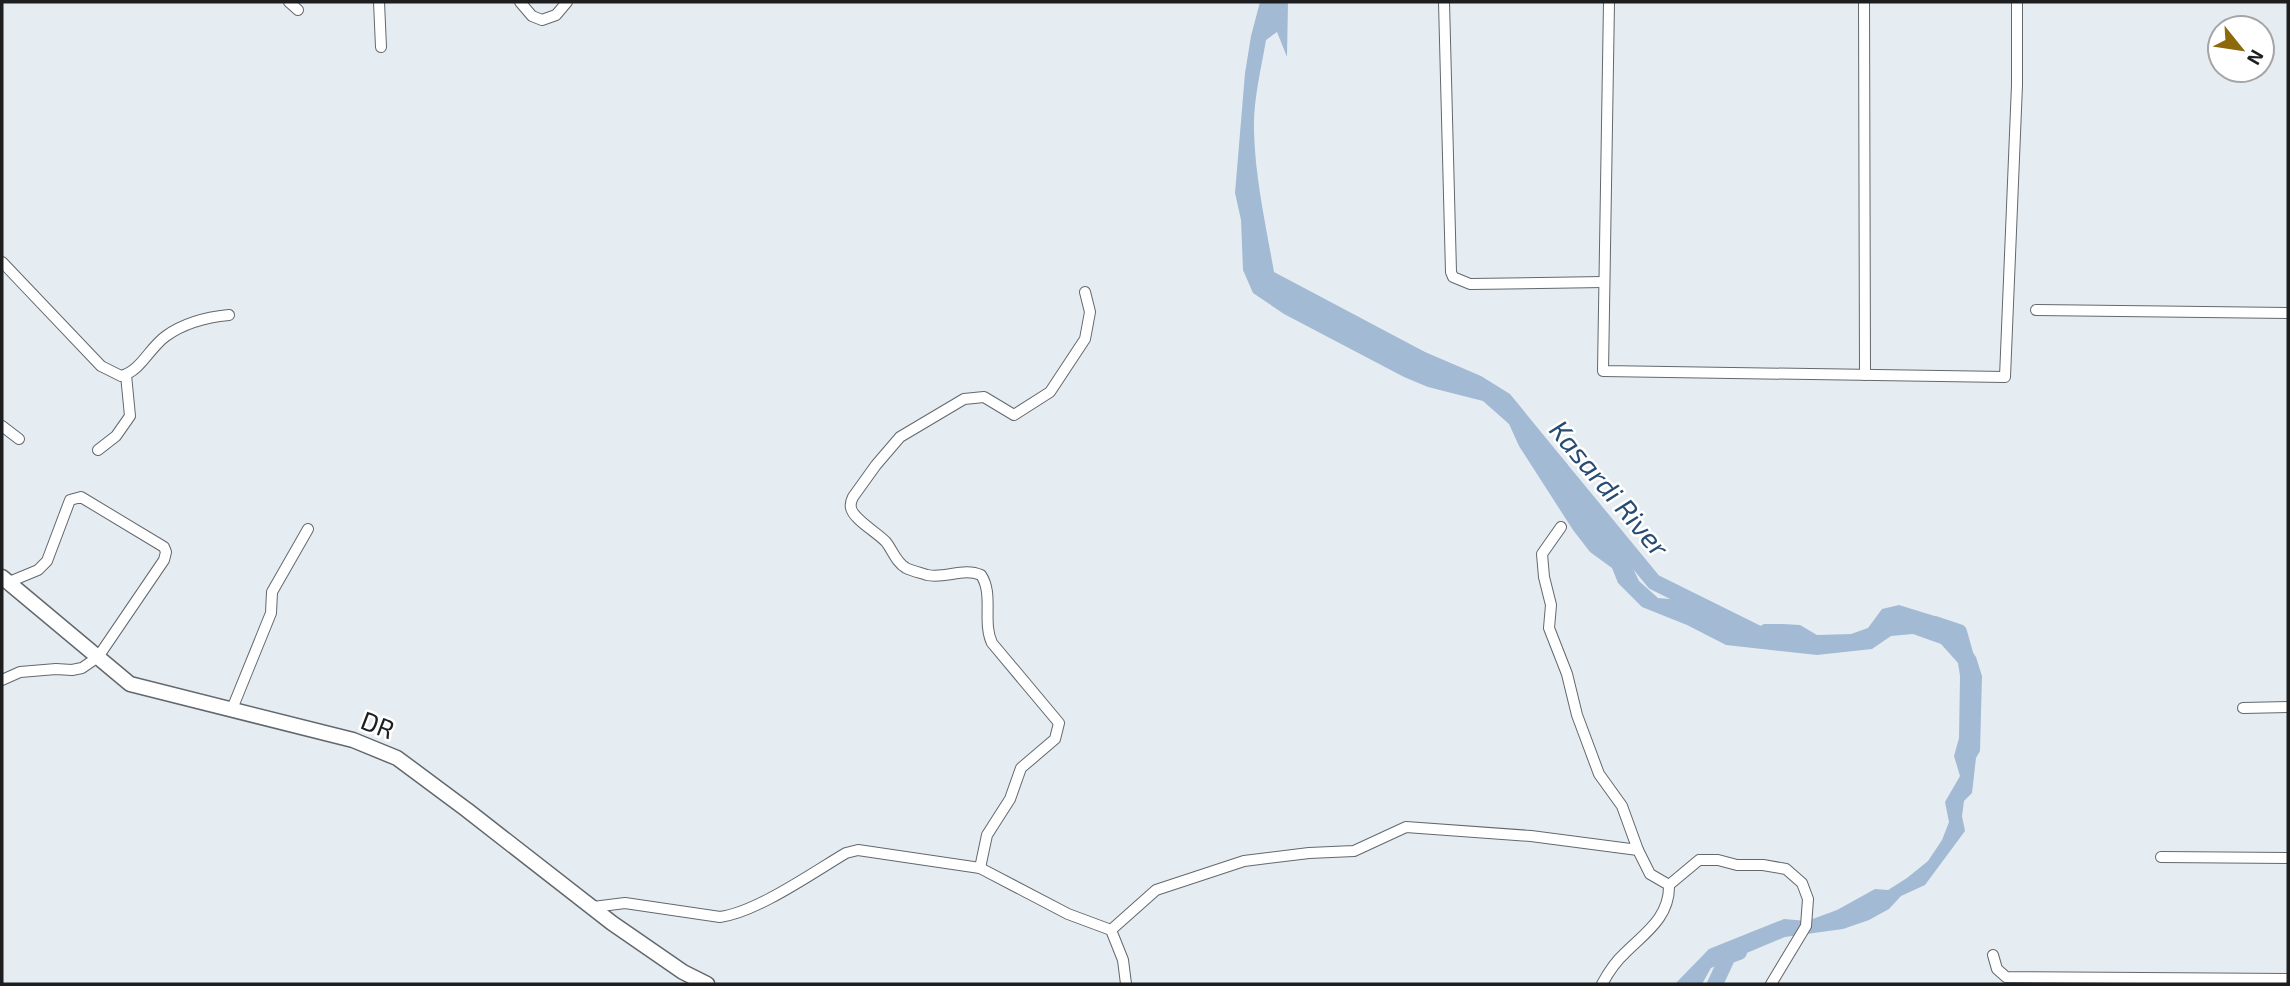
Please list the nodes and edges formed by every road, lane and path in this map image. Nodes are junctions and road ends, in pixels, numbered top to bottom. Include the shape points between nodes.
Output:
1 (289, 2) edge
2 (379, 2) edge
3 (520, 2) edge
4 (567, 2) edge
5 (1444, 2) edge
6 (1609, 2) edge
7 (1864, 2) edge
8 (2017, 2) edge
9 (298, 10) dead end
10 (381, 47) dead end
11 (2, 262) edge
12 (1604, 282) junction
13 (1085, 292) dead end
14 (2036, 310) dead end
15 (2288, 313) edge
16 (229, 315) dead end
17 (126, 375) junction
18 (1865, 375) junction
19 (2, 426) edge
20 (19, 439) dead end
21 (98, 450) dead end
22 (1561, 527) dead end
23 (308, 529) dead end
24 (5, 579) edge
25 (98, 657) junction
26 (2, 680) edge
27 (2288, 707) edge
28 (2243, 708) dead end
29 (232, 709) junction
30 (1638, 850) junction
31 (2161, 857) dead end
32 (2288, 858) edge
33 (980, 868) junction
34 (1668, 885) junction
35 (593, 908) junction
36 (1111, 930) junction
37 (1993, 955) dead end
38 (2288, 979) edge
39 (2097, 982) edge
40 (707, 984) edge
41 (1126, 984) edge
42 (1602, 984) edge
43 (1771, 984) edge

1 - 9 street
2 - 10 street
3 - 4 street via 542,20 556,15
5 - 12 street via 1453,277 1470,284
6 - 12 street
7 - 18 street
8 - 18 street via 2005,377
11 - 17 street via 101,366
12 - 18 street via 1603,370
13 - 33 street via 1090,312 1085,339 1050,391 1014,415 984,397 954,404 900,437 850,503 850,510 907,568 927,575 961,571 981,575 986,582 987,633 992,643 1059,723 1055,738 1021,768 1010,799 987,835
14 - 15 street
16 - 17 street via 204,318 166,335
17 - 21 street via 130,416 116,436
19 - 20 street
22 - 30 street via 1542,554 1551,605 1549,628 1599,774 1622,806
23 - 29 street via 272,592 271,613
24 - 25 main road, DR
24 - 25 street via 38,570 47,561 70,500 82,497 164,547 164,560
25 - 26 street via 82,668 20,673
25 - 29 main road, DR via 130,684
27 - 28 street
29 - 35 main road, DR via 353,740 397,758
30 - 34 street via 1650,874
30 - 36 street via 1406,827 1354,851 1244,861 1156,890
31 - 32 street
33 - 35 street via 858,850 733,915 625,903
33 - 36 street via 1068,914
34 - 42 street via 1662,915
34 - 43 street via 1699,860 1786,869 1802,883 1808,900 1806,926
35 - 40 main road, DR
36 - 41 street via 1123,960
37 - 39 street via 1997,969 2006,977
38 - 39 street

